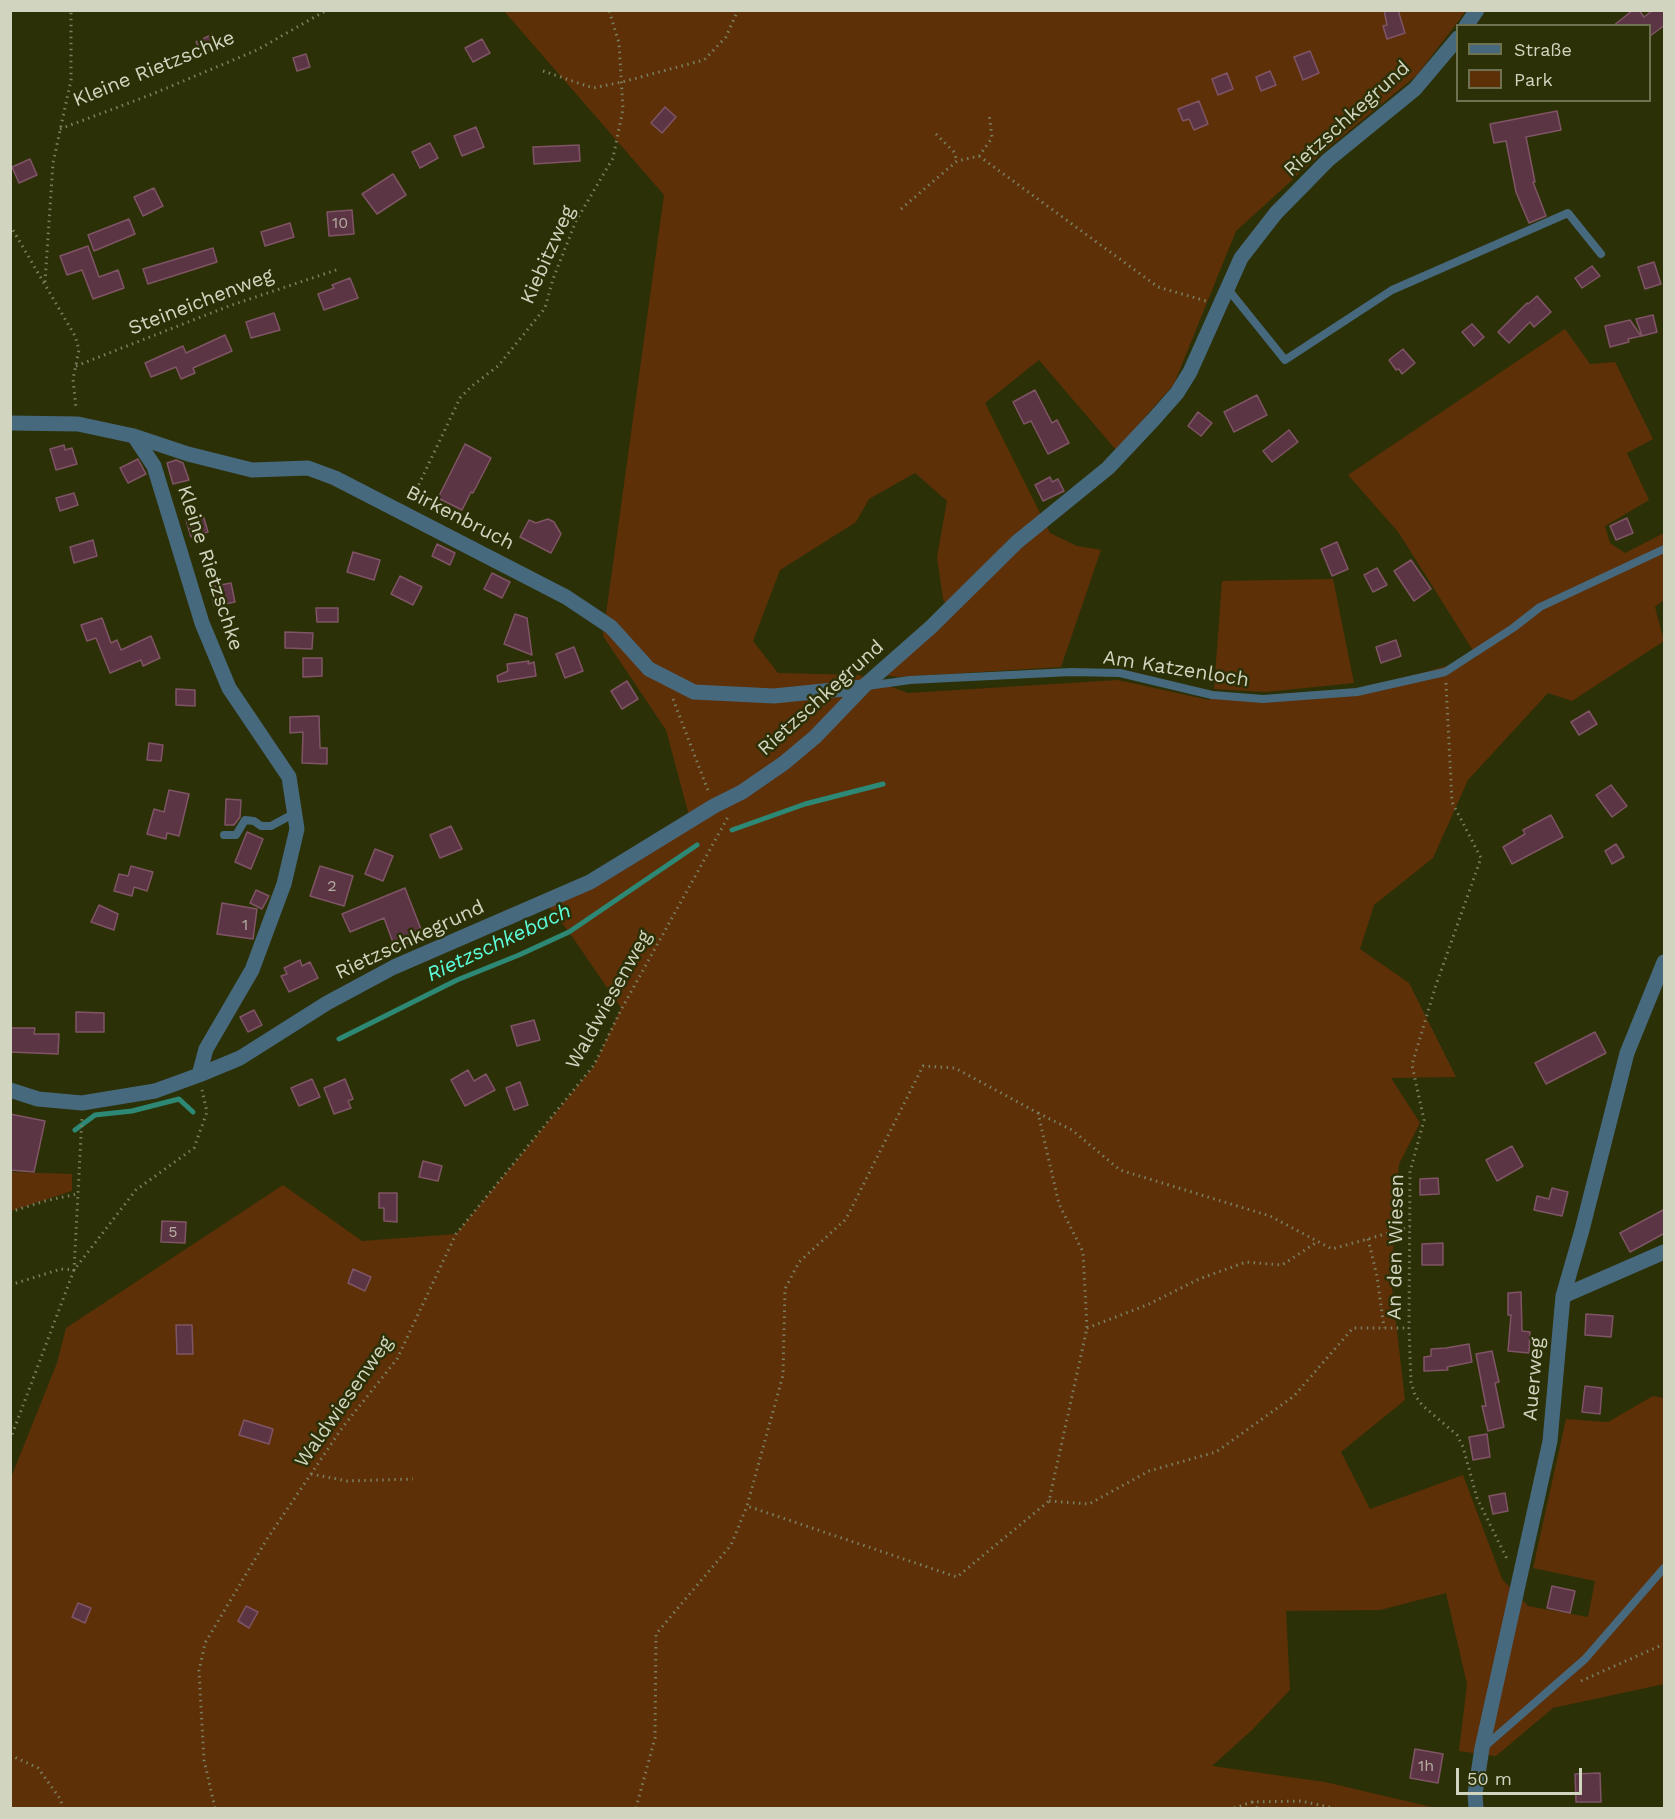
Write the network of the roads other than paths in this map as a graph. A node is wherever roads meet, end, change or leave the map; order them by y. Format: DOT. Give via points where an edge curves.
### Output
graph roads {
  1 [pos="1478,10"];
  2 [pos="1468,24"];
  3 [pos="1456,40"];
  4 [pos="1601,254"];
  5 [pos="1227,288"];
  6 [pos="10,423"];
  7 [pos="134,436"];
  8 [pos="1665,549"];
  9 [pos="863,687"];
  10 [pos="295,813"];
  11 [pos="224,835"];
  12 [pos="1663,967"];
  13 [pos="199,1075"];
  14 [pos="10,1090"];
  15 [pos="1665,1252"];
  16 [pos="1563,1296"];
  17 [pos="1665,1568"];
  18 [pos="1482,1749"];
  19 [pos="1476,1809"];
  1 -- 2 [label="street"];
  3 -- 5 [label="street, Rietzschkegrund" via="1415,89 1328,160 1276,213 1241,258"];
  4 -- 5 [label="lane" via="1568,213 1392,290 1285,360"];
  5 -- 9 [label="street, Rietzschkegrund" via="1190,372 1154,419 1108,468 1017,542"];
  6 -- 7 [label="street, Birkenbruch" via="78,424"];
  7 -- 9 [label="street, Birkenbruch" via="252,470 308,468 335,477 566,597 611,627 649,669 694,692 774,696"];
  7 -- 10 [label="street, Kleine Rietzschke" via="154,466 199,615 229,688 289,777"];
  8 -- 9 [label="lane, Am Katzenloch" via="1540,607 1445,672 1357,692 1263,699 1212,695 1120,673 1071,672"];
  9 -- 13 [label="street, Rietzschkegrund" via="784,763 590,882 394,967 327,1002 240,1058"];
  10 -- 11 [label="lane" via="271,826 245,820 236,835"];
  10 -- 13 [label="street, Kleine Rietzschke" via="297,829 285,884 252,970 206,1049"];
  12 -- 16 [label="street, Auerweg" via="1627,1053"];
  13 -- 14 [label="street, Rietzschkegrund" via="155,1091 82,1103 38,1099"];
  15 -- 16 [label="street"];
  16 -- 18 [label="street, Auerweg" via="1550,1441"];
  17 -- 18 [label="lane" via="1585,1659"];
  18 -- 19 [label="street, Auerweg"];
}
